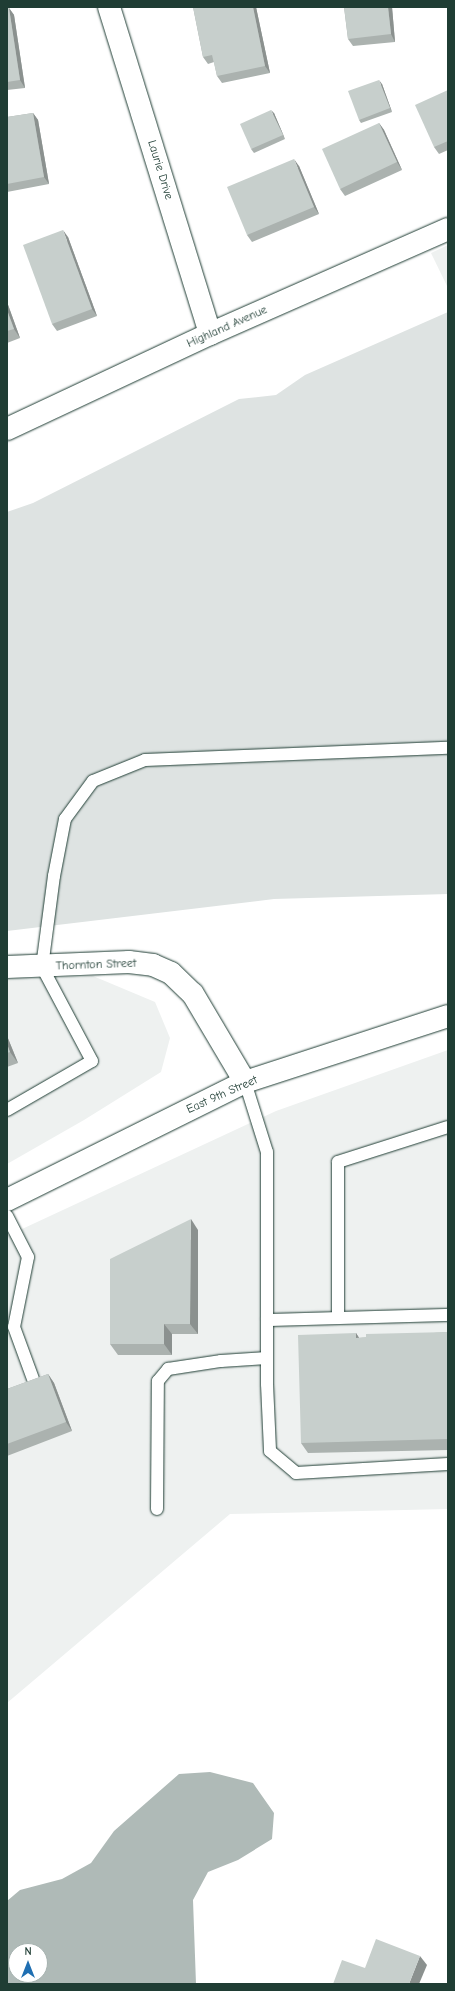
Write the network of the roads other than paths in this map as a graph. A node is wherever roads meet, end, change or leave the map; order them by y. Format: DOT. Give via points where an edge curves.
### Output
graph roads {
  1 [pos="109,7"];
  2 [pos="448,229"];
  3 [pos="210,334"];
  4 [pos="7,429"];
  5 [pos="448,748"];
  6 [pos="42,966"];
  7 [pos="7,968"];
  8 [pos="448,1016"];
  9 [pos="245,1082"];
  10 [pos="7,1110"];
  11 [pos="448,1127"];
  12 [pos="8,1201"];
  13 [pos="448,1315"];
  14 [pos="338,1318"];
  15 [pos="267,1320"];
  16 [pos="11,1327"];
  17 [pos="267,1358"];
  18 [pos="33,1379"];
  19 [pos="448,1464"];
  20 [pos="157,1509"];
  1 -- 3 [label="street, Laurie Drive"];
  2 -- 3 [label="street, Highland Avenue"];
  3 -- 4 [label="street, Highland Avenue"];
  5 -- 6 [label="lane" via="145,760 93,781 65,820 54,876"];
  6 -- 7 [label="street, Thornton Street"];
  6 -- 9 [label="street, Thornton Street" via="129,962 153,965 171,973 193,994"];
  6 -- 10 [label="lane" via="92,1061"];
  8 -- 9 [label="street, East 9th Street"];
  9 -- 12 [label="street, East 9th Street"];
  9 -- 15 [label="lane" via="267,1152"];
  11 -- 14 [label="lane" via="338,1162"];
  12 -- 16 [label="lane" via="28,1257"];
  13 -- 14 [label="lane"];
  14 -- 15 [label="lane"];
  15 -- 17 [label="lane"];
  16 -- 18 [label="lane"];
  17 -- 19 [label="lane" via="270,1451 296,1473"];
  17 -- 20 [label="lane" via="221,1360 168,1370 158,1381"];
}
